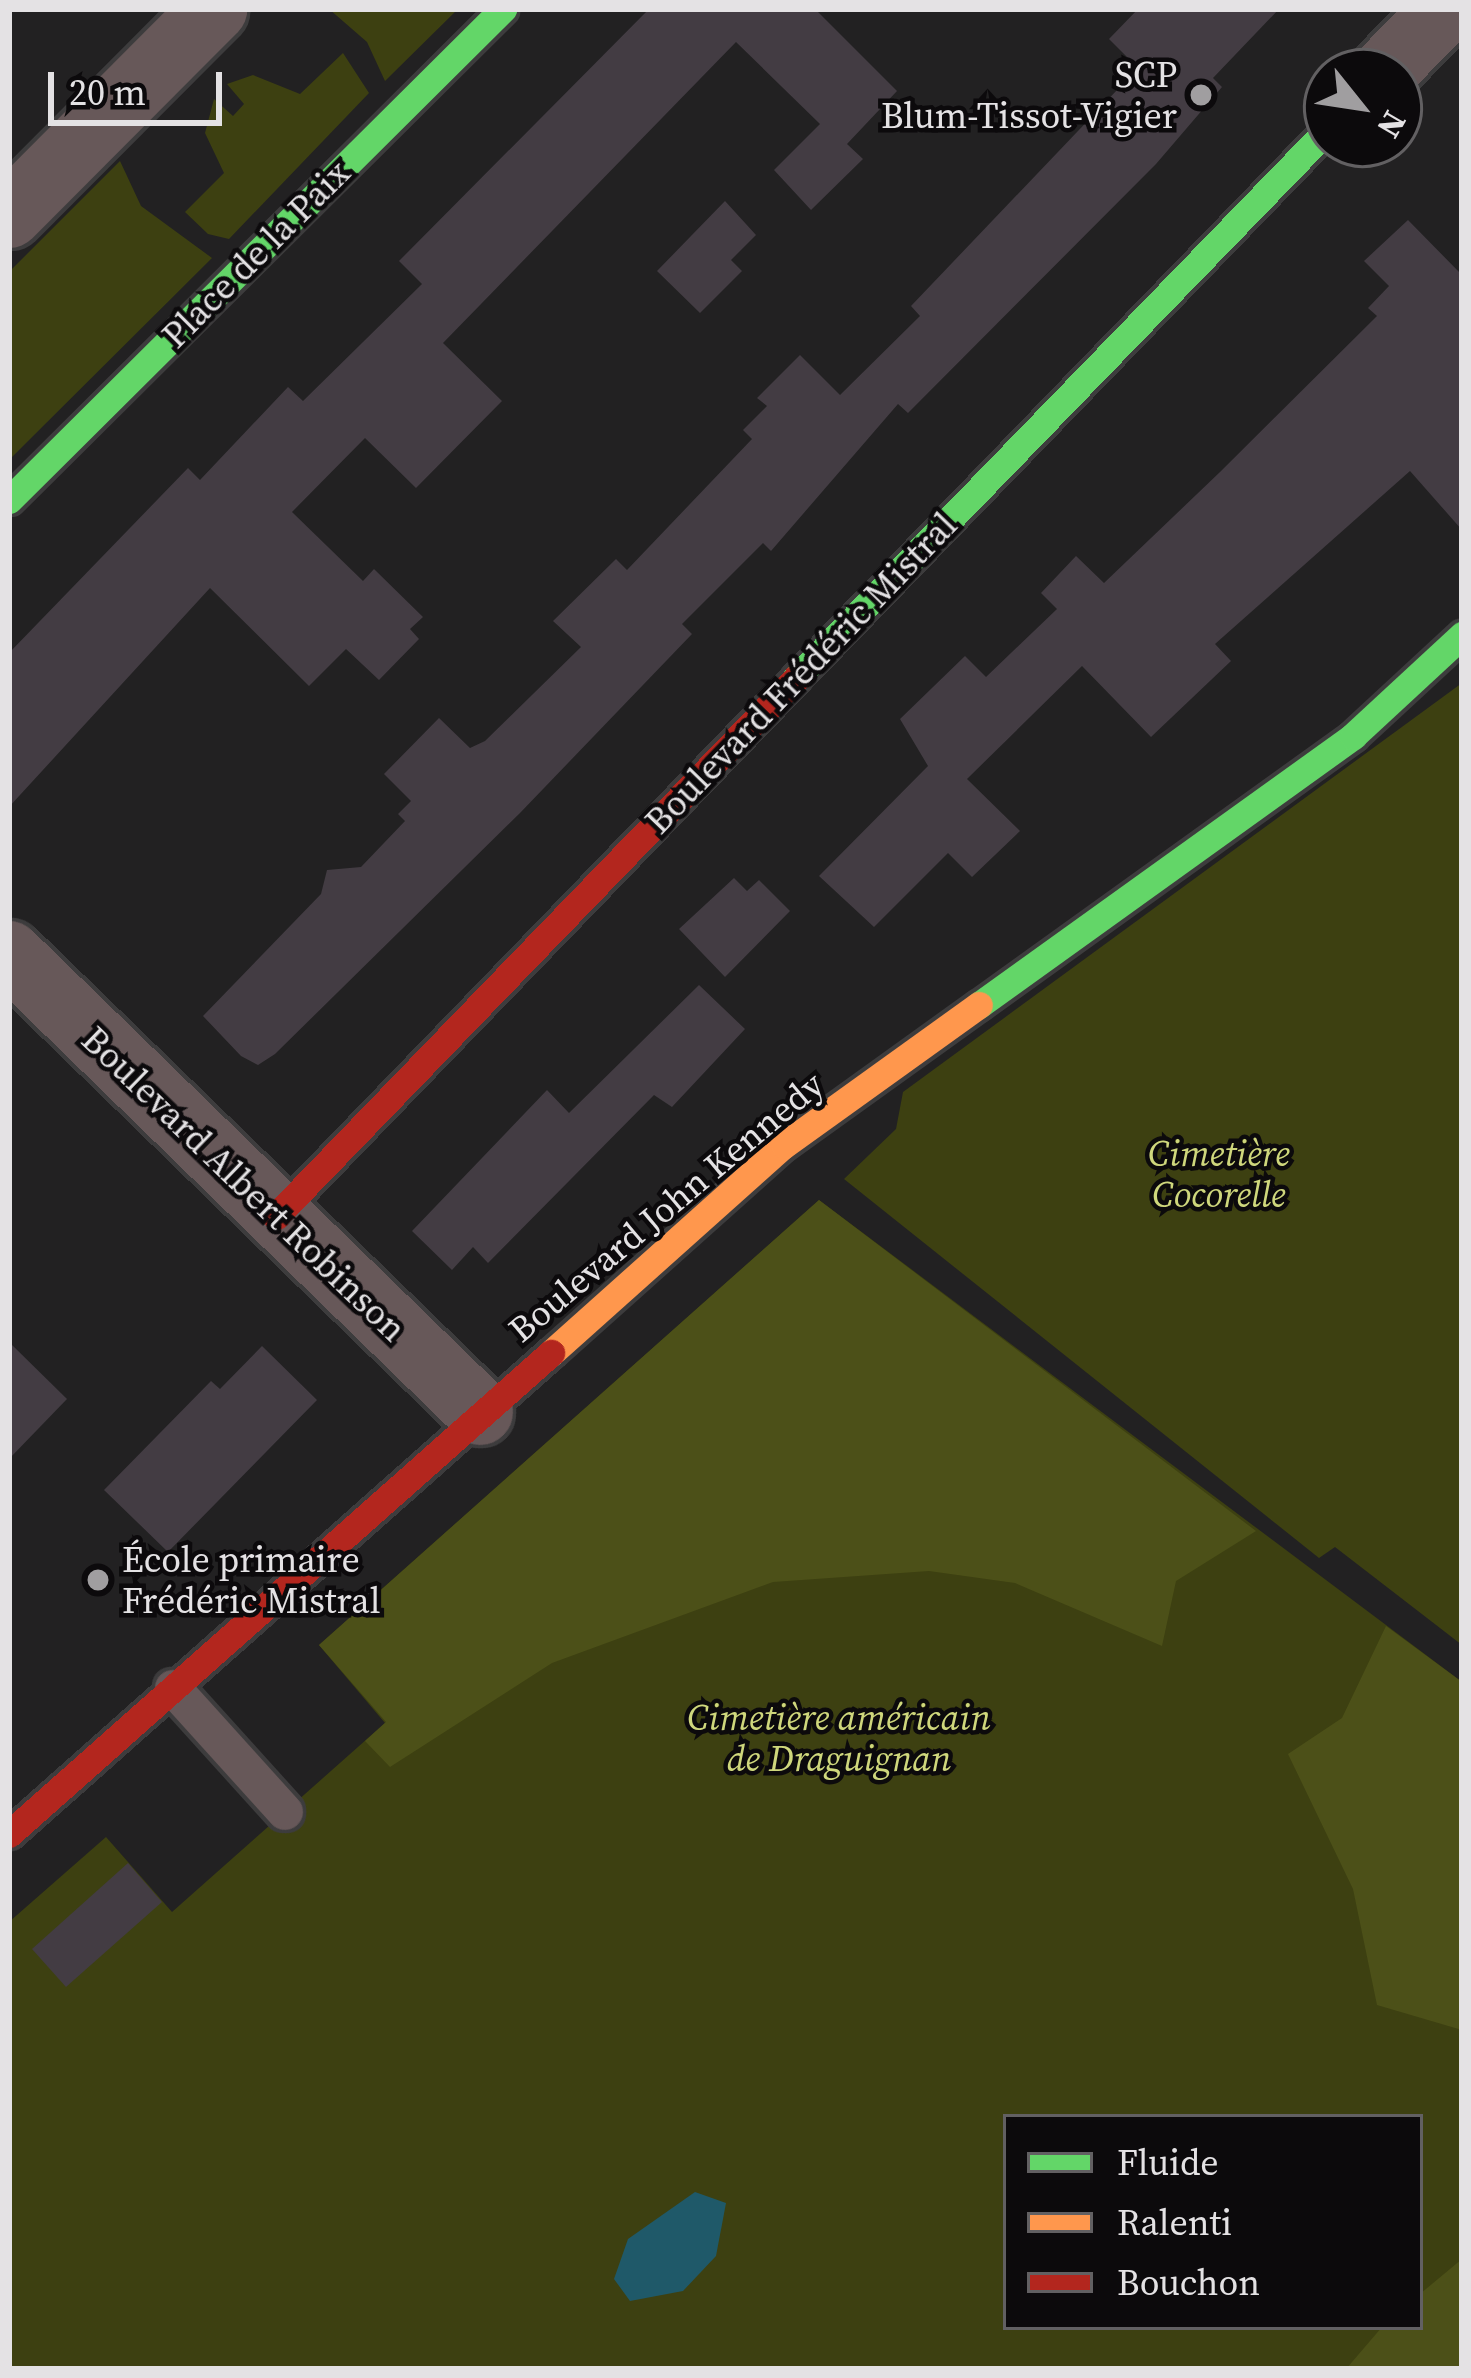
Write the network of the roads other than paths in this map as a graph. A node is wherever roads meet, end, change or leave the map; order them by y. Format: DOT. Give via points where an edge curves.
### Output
graph roads {
  1 [pos="214,9"];
  2 [pos="503,9"];
  3 [pos="1445,9"];
  4 [pos="1407,48"];
  5 [pos="1303,155"];
  6 [pos="9,215"];
  7 [pos="9,500"];
  8 [pos="1462,635"];
  9 [pos="9,954"];
  10 [pos="276,1216"];
  11 [pos="480,1412"];
  12 [pos="173,1688"];
  13 [pos="285,1812"];
  14 [pos="9,1834"];
  1 -- 6 [label="street"];
  2 -- 7 [label="street, Place de la Paix"];
  3 -- 4 [label="street"];
  5 -- 10 [label="street, Boulevard Frédéric Mistral"];
  8 -- 11 [label="street, Boulevard John Kennedy" via="1353,736 784,1145"];
  9 -- 10 [label="street, Boulevard Albert Robinson"];
  10 -- 11 [label="street, Boulevard Albert Robinson"];
  11 -- 12 [label="street, Boulevard John Kennedy"];
  12 -- 13 [label="lane"];
  12 -- 14 [label="street, Boulevard John Kennedy"];
}
